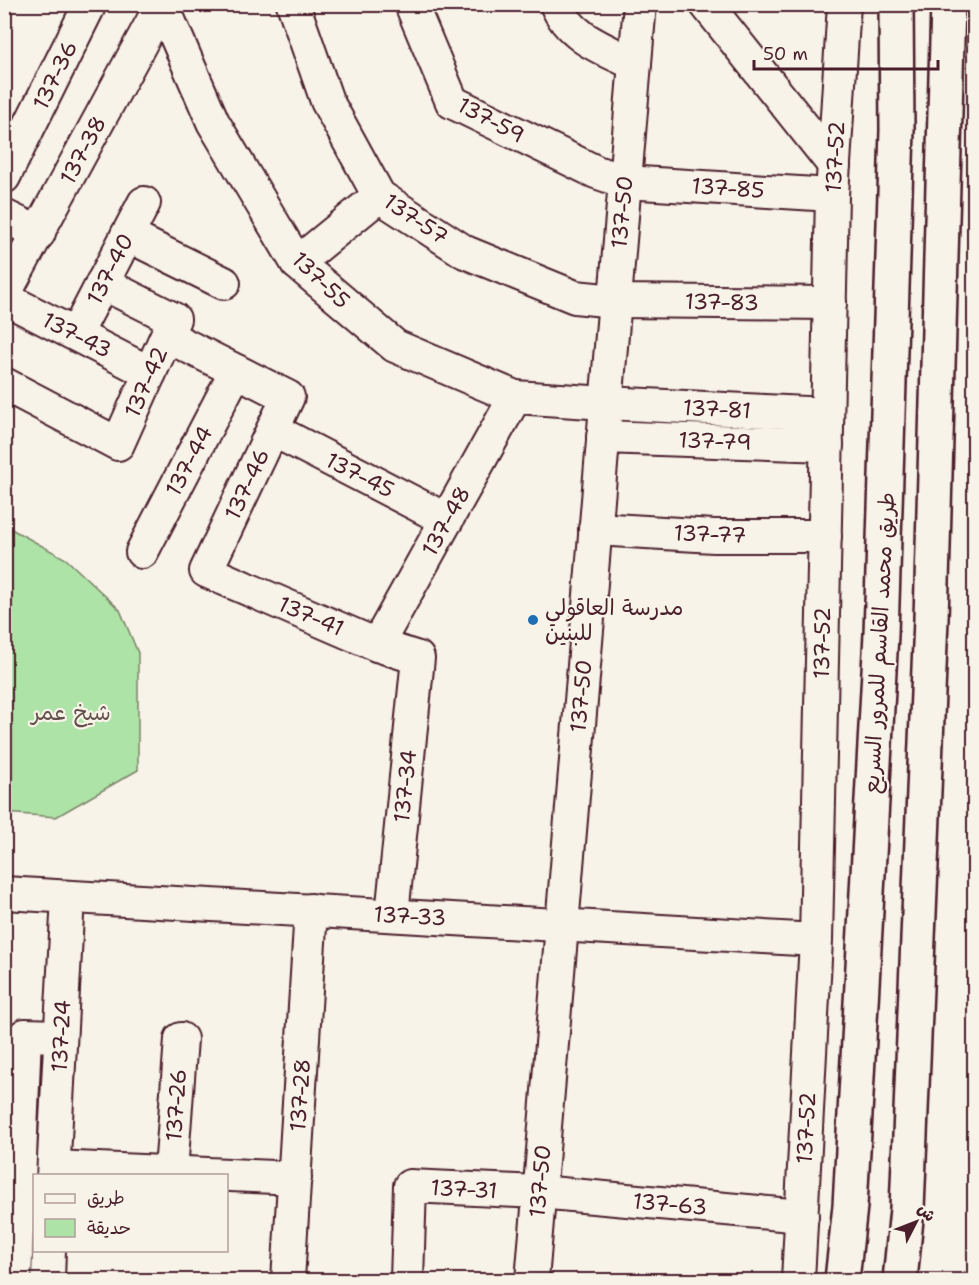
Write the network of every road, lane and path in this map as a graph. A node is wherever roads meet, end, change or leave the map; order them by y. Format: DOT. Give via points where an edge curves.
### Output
graph roads {
  1 [pos="90,4"];
  2 [pos="162,4"];
  3 [pos="293,4"];
  4 [pos="411,4"];
  5 [pos="556,4"];
  6 [pos="640,4"];
  7 [pos="705,4"];
  8 [pos="844,4"];
  9 [pos="896,4"];
  10 [pos="948,4"];
  11 [pos="635,64"];
  12 [pos="4,177"];
  13 [pos="833,180"];
  14 [pos="625,182"];
  15 [pos="379,196"];
  16 [pos="144,203"];
  17 [pos="4,216"];
  18 [pos="39,233"];
  19 [pos="128,235"];
  20 [pos="297,263"];
  21 [pos="102,283"];
  22 [pos="224,283"];
  23 [pos="4,297"];
  24 [pos="615,301"];
  25 [pos="830,303"];
  26 [pos="170,328"];
  27 [pos="76,334"];
  28 [pos="236,371"];
  29 [pos="150,373"];
  30 [pos="4,384"];
  31 [pos="515,397"];
  32 [pos="606,403"];
  33 [pos="827,414"];
  34 [pos="273,430"];
  35 [pos="603,437"];
  36 [pos="827,445"];
  37 [pos="447,520"];
  38 [pos="595,529"];
  39 [pos="825,536"];
  40 [pos="142,552"];
  41 [pos="206,571"];
  42 [pos="377,645"];
  43 [pos="418,658"];
  44 [pos="4,893"];
  45 [pos="68,897"];
  46 [pos="311,910"];
  47 [pos="392,915"];
  48 [pos="562,925"];
  49 [pos="816,940"];
  50 [pos="60,1036"];
  51 [pos="181,1039"];
  52 [pos="12,1160"];
  53 [pos="54,1171"];
  54 [pos="171,1171"];
  55 [pos="224,1174"];
  56 [pos="228,1174"];
  57 [pos="295,1178"];
  58 [pos="539,1192"];
  59 [pos="802,1215"];
  60 [pos="50,1252"];
  61 [pos="15,1280"];
  62 [pos="48,1281"];
  63 [pos="288,1281"];
  64 [pos="406,1281"];
  65 [pos="532,1281"];
  66 [pos="798,1281"];
  67 [pos="842,1281"];
  68 [pos="900,1281"];
  1 -- 12 [label="street, 137-36"];
  2 -- 18 [label="street, 137-38"];
  2 -- 20 [label="street, 137-55" via="213,122"];
  3 -- 15 [label="street, 137-57" via="327,101"];
  4 -- 14 [label="street, 137-59" via="452,102 596,172"];
  5 -- 11 [label="street" via="572,29 587,42"];
  6 -- 11 [label="street, 137-50"];
  7 -- 13 [label="street"];
  8 -- 13 [label="street, 137-52"];
  9 -- 67 [label="highway, طريق محمد القاسم للمرور السريع" via="897,130 881,634"];
  10 -- 68 [label="highway" via="931,619 907,1209"];
  11 -- 14 [label="street, 137-50"];
  13 -- 14 [label="street, 137-85"];
  13 -- 25 [label="street, 137-52"];
  14 -- 24 [label="street, 137-50"];
  15 -- 20 [label="street"];
  15 -- 24 [label="street, 137-57" via="465,252 575,297"];
  16 -- 19 [label="street, 137-40"];
  17 -- 18 [label="street"];
  18 -- 23 [label="street, 137-38"];
  19 -- 21 [label="street, 137-40"];
  19 -- 22 [label="street"];
  20 -- 31 [label="street, 137-55" via="395,346"];
  21 -- 26 [label="street"];
  21 -- 27 [label="street, 137-40"];
  23 -- 27 [label="street, 137-43"];
  24 -- 25 [label="street, 137-83"];
  24 -- 32 [label="street, 137-50"];
  25 -- 33 [label="street, 137-52"];
  26 -- 28 [label="street"];
  26 -- 29 [label="street, 137-42"];
  27 -- 29 [label="street, 137-43"];
  28 -- 34 [label="street, 137-46" via="288,398"];
  28 -- 40 [label="street, 137-44"];
  29 -- 30 [label="street, 137-42" via="118,444"];
  31 -- 32 [label="street, 137-55"];
  31 -- 37 [label="street, 137-48"];
  32 -- 33 [label="street, 137-81"];
  32 -- 35 [label="street, 137-50"];
  33 -- 36 [label="street, 137-52"];
  34 -- 37 [label="street, 137-45"];
  34 -- 41 [label="street, 137-46"];
  35 -- 36 [label="street, 137-79"];
  35 -- 38 [label="street, 137-50"];
  36 -- 39 [label="street, 137-52"];
  37 -- 42 [label="street, 137-48"];
  38 -- 39 [label="street, 137-77" via="714,536"];
  38 -- 48 [label="street, 137-50"];
  39 -- 49 [label="street, 137-52"];
  41 -- 42 [label="street, 137-41"];
  42 -- 43 [label="street, 137-41"];
  43 -- 47 [label="street, 137-34"];
  44 -- 45 [label="street, 137-33"];
  45 -- 46 [label="street, 137-33"];
  45 -- 50 [label="street, 137-24"];
  46 -- 47 [label="street, 137-33"];
  46 -- 57 [label="street, 137-28"];
  47 -- 48 [label="street, 137-33"];
  48 -- 49 [label="street, 137-33"];
  48 -- 58 [label="street, 137-50"];
  49 -- 59 [label="street, 137-52"];
  50 -- 52 [label="street" via="25,1035"];
  50 -- 53 [label="street, 137-24"];
  51 -- 54 [label="street, 137-26"];
  52 -- 61 [label="street"];
  53 -- 54 [label="street"];
  54 -- 55 [label="street"];
  56 -- 57 [label="street"];
  57 -- 63 [label="street, 137-28"];
  58 -- 59 [label="street, 137-63"];
  58 -- 64 [label="street, 137-31" via="410,1186"];
  58 -- 65 [label="street, 137-50"];
  59 -- 66 [label="street, 137-52"];
  60 -- 62 [label="street"];
}
